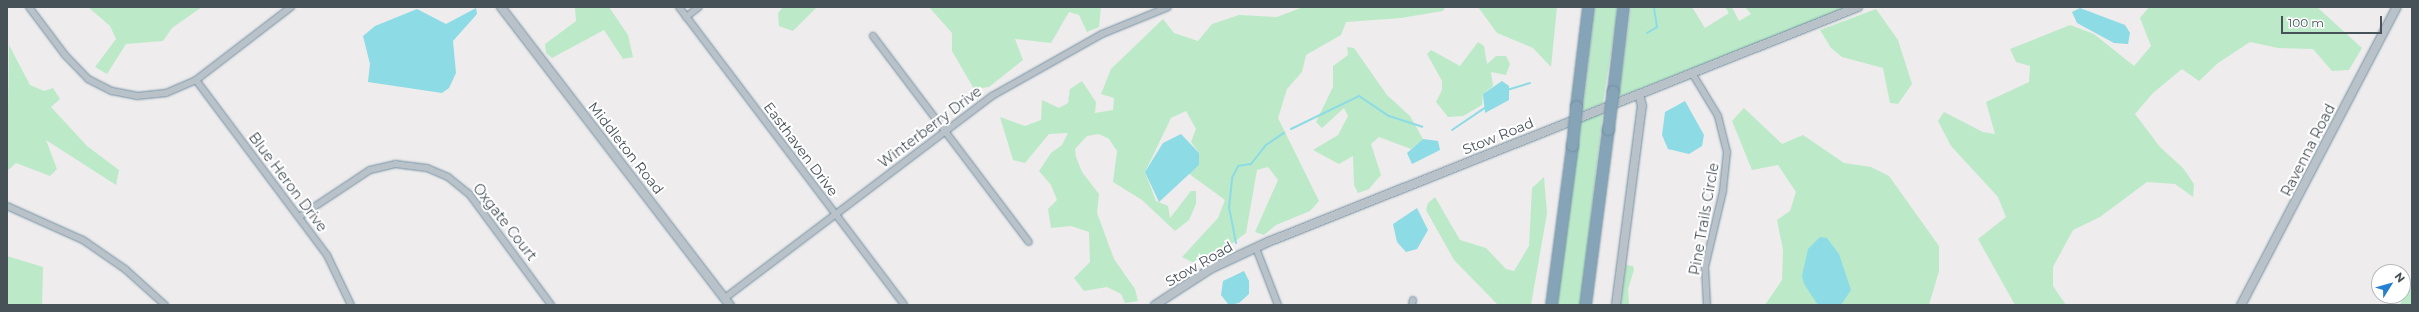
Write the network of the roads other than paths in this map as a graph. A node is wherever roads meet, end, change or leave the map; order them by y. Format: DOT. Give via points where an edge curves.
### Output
graph roads {
  1 [pos="29,7"];
  2 [pos="291,7"];
  3 [pos="501,7"];
  4 [pos="678,7"];
  5 [pos="698,7"];
  6 [pos="1168,7"];
  7 [pos="1588,7"];
  8 [pos="1623,7"];
  9 [pos="1858,7"];
  10 [pos="2397,7"];
  11 [pos="686,17"];
  12 [pos="873,36"];
  13 [pos="1692,73"];
  14 [pos="196,80"];
  15 [pos="1639,94"];
  16 [pos="945,130"];
  17 [pos="7,206"];
  18 [pos="835,214"];
  19 [pos="299,217"];
  20 [pos="1029,242"];
  21 [pos="1256,248"];
  22 [pos="727,302"];
  23 [pos="165,305"];
  24 [pos="351,305"];
  25 [pos="551,305"];
  26 [pos="904,305"];
  27 [pos="1155,305"];
  28 [pos="1278,305"];
  29 [pos="1550,305"];
  30 [pos="1585,305"];
  31 [pos="1616,305"];
  32 [pos="1707,305"];
  33 [pos="2241,305"];
  1 -- 14 [label="street" via="74,66 102,87 124,94 149,96 177,89"];
  2 -- 14 [label="street"];
  3 -- 22 [label="street, Middleton Road"];
  4 -- 11 [label="street, Easthaven Drive"];
  5 -- 11 [label="street"];
  6 -- 16 [label="street, Winterberry Drive" via="1102,34 1043,64"];
  7 -- 29 [label="highway, bridge"];
  8 -- 30 [label="highway, bridge"];
  9 -- 13 [label="street, Stow Road"];
  10 -- 33 [label="street, Ravenna Road"];
  11 -- 18 [label="street, Easthaven Drive"];
  12 -- 16 [label="street"];
  13 -- 15 [label="street, Stow Road"];
  13 -- 32 [label="street, Pine Trails Circle" via="1718,116 1727,152 1723,191 1705,267"];
  14 -- 19 [label="street, Blue Heron Drive"];
  15 -- 21 [label="street, Stow Road"];
  15 -- 31 [label="street" via="1642,106"];
  16 -- 18 [label="street, Winterberry Drive"];
  16 -- 20 [label="street"];
  17 -- 23 [label="street" via="83,240 125,269"];
  18 -- 22 [label="street, Winterberry Drive"];
  18 -- 26 [label="street, Easthaven Drive"];
  19 -- 24 [label="street, Blue Heron Drive" via="327,255"];
  19 -- 25 [label="street, Oxgate Court" via="370,170 395,164 427,168 464,189"];
  21 -- 27 [label="street, Stow Road" via="1212,268"];
  21 -- 28 [label="street"];
}
